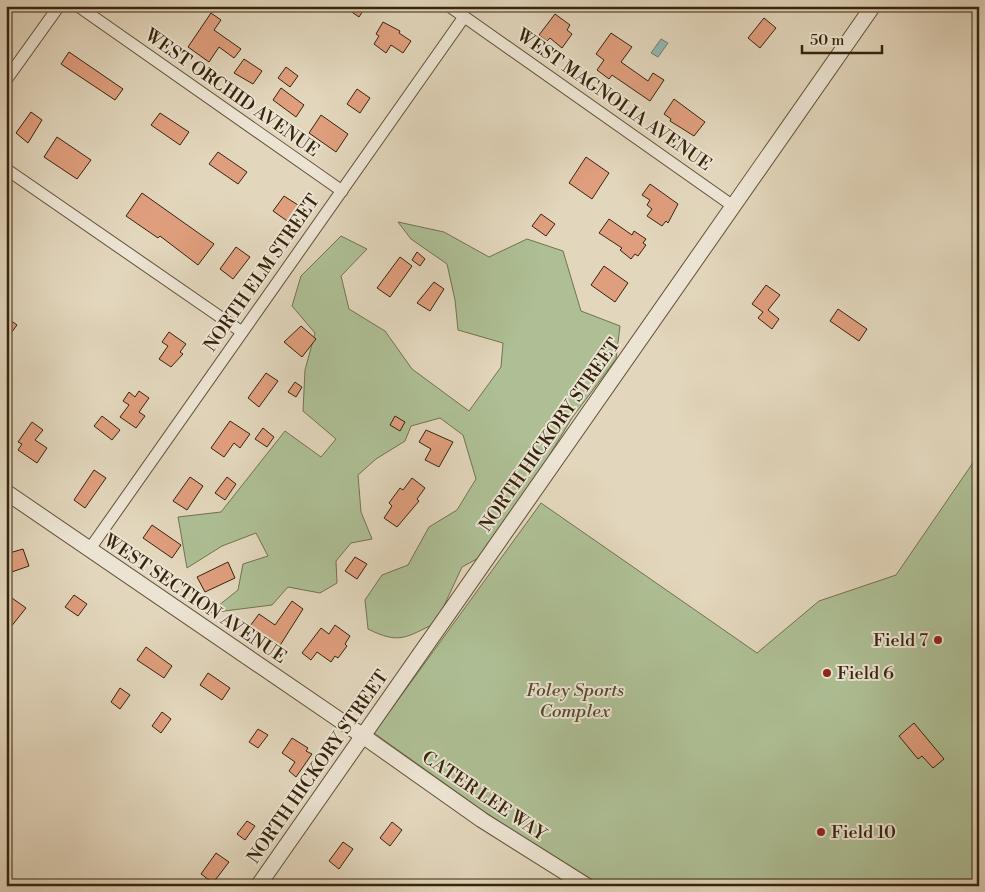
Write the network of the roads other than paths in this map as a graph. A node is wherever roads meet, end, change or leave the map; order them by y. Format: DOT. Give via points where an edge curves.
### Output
graph roads {
  1 [pos="59,6"];
  2 [pos="78,6"];
  3 [pos="449,6"];
  4 [pos="873,6"];
  5 [pos="464,17"];
  6 [pos="6,80"];
  7 [pos="6,169"];
  8 [pos="342,191"];
  9 [pos="733,206"];
  10 [pos="242,332"];
  11 [pos="6,492"];
  12 [pos="90,550"];
  13 [pos="363,736"];
  14 [pos="258,886"];
  15 [pos="587,886"];
  1 -- 6 [label="street"];
  2 -- 8 [label="street, WEST ORCHID AVENUE"];
  3 -- 5 [label="street, WEST MAGNOLIA AVENUE"];
  4 -- 9 [label="street, NORTH HICKORY STREET"];
  5 -- 8 [label="street, NORTH ELM STREET"];
  5 -- 9 [label="street, WEST MAGNOLIA AVENUE"];
  7 -- 10 [label="street"];
  8 -- 10 [label="street, NORTH ELM STREET"];
  9 -- 13 [label="street, NORTH HICKORY STREET"];
  10 -- 12 [label="street, NORTH ELM STREET"];
  11 -- 12 [label="street, WEST SECTION AVENUE"];
  12 -- 13 [label="street, WEST SECTION AVENUE"];
  13 -- 14 [label="street, NORTH HICKORY STREET"];
  13 -- 15 [label="street, CATER LEE WAY" via="482,820"];
}
